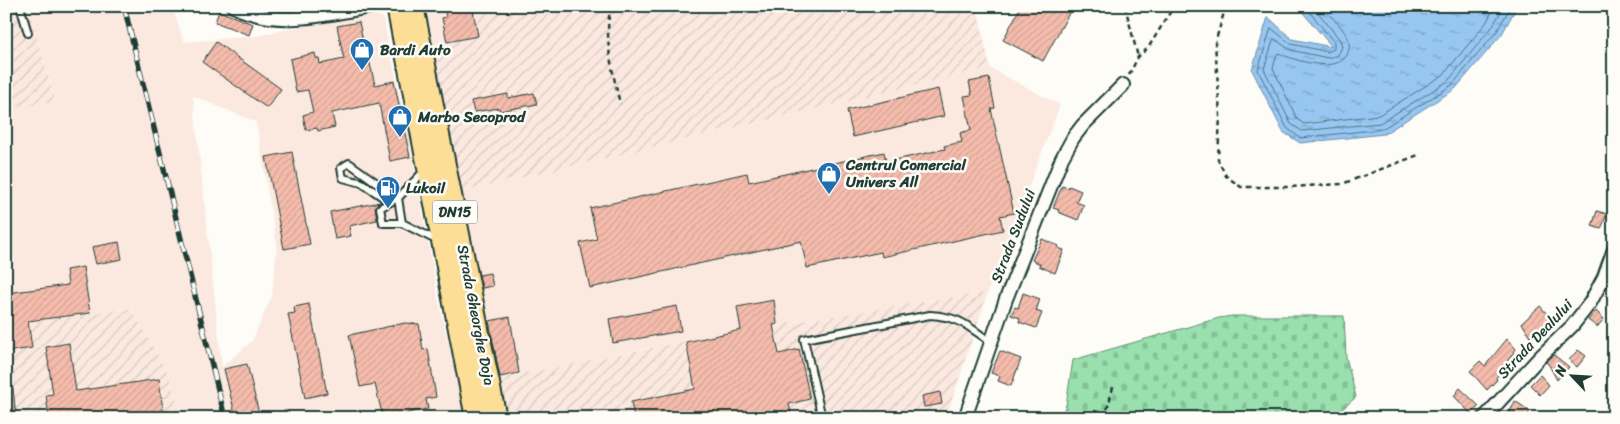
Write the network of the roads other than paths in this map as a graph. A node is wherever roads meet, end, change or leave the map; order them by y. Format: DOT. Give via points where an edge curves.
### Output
graph roads {
  1 [pos="20,6"];
  2 [pos="233,6"];
  3 [pos="375,6"];
  4 [pos="397,6"];
  5 [pos="413,6"];
  6 [pos="258,11"];
  7 [pos="28,33"];
  8 [pos="1123,85"];
  9 [pos="428,167"];
  10 [pos="398,198"];
  11 [pos="390,202"];
  12 [pos="402,223"];
  13 [pos="442,243"];
  14 [pos="1614,249"];
  15 [pos="991,342"];
  16 [pos="476,418"];
  17 [pos="496,418"];
  18 [pos="822,418"];
  19 [pos="965,418"];
  20 [pos="1484,418"];
  1 -- 7 [label="lane"];
  2 -- 6 [label="street"];
  3 -- 6 [label="street" via="281,20"];
  4 -- 9 [label="main road, Strada Gheorghe Doja / DN15"];
  5 -- 17 [label="main road, Strada Gheorghe Doja / DN15"];
  8 -- 15 [label="street, Strada Sudului" via="1082,125 1066,151"];
  9 -- 10 [label="lane"];
  9 -- 13 [label="main road, Strada Gheorghe Doja / DN15"];
  10 -- 11 [label="lane"];
  10 -- 11 [label="lane" via="349,163 341,168 344,178 362,183"];
  10 -- 12 [label="lane"];
  11 -- 12 [label="lane" via="380,208 383,223"];
  12 -- 13 [label="lane"];
  13 -- 16 [label="main road, Strada Gheorghe Doja / DN15"];
  14 -- 20 [label="street, Strada Dealului" via="1590,303"];
  15 -- 18 [label="lane" via="960,320 930,315 804,339"];
  15 -- 19 [label="street, Strada Sudului"];
}
